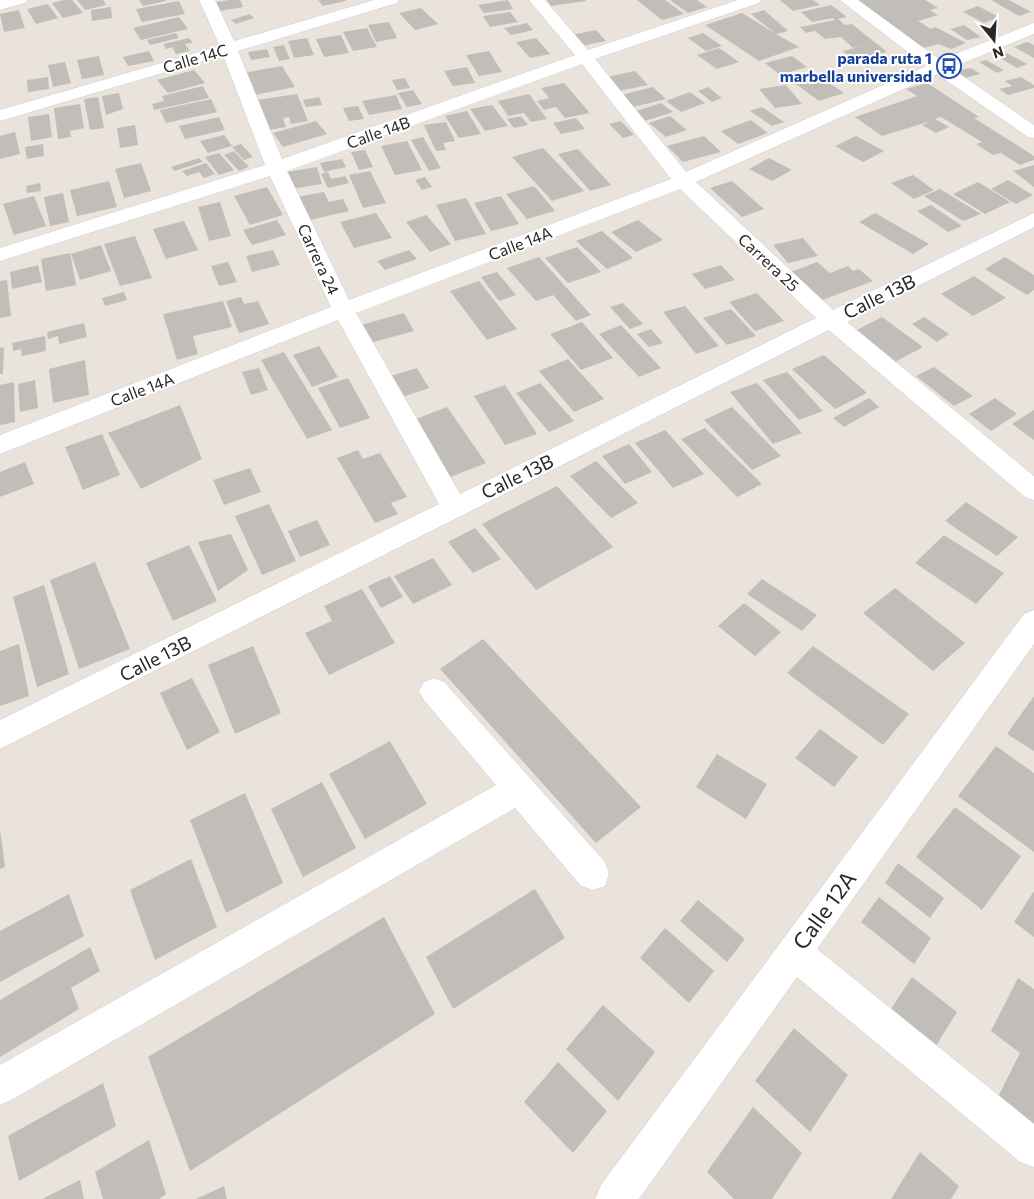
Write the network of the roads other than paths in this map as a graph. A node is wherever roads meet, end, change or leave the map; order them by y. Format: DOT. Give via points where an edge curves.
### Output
graph roads {
  1 [pos="19,0"];
  2 [pos="207,0"];
  3 [pos="391,0"];
  4 [pos="537,0"];
  5 [pos="753,0"];
  6 [pos="848,0"];
  7 [pos="0,5"];
  8 [pos="1034,28"];
  9 [pos="229,48"];
  10 [pos="585,57"];
  11 [pos="938,67"];
  12 [pos="0,116"];
  13 [pos="1034,133"];
  14 [pos="276,168"];
  15 [pos="683,181"];
  16 [pos="1034,218"];
  17 [pos="0,255"];
  18 [pos="343,310"];
  19 [pos="831,320"];
  20 [pos="0,445"];
  21 [pos="1034,490"];
  22 [pos="454,507"];
  23 [pos="1034,622"];
  24 [pos="434,691"];
  25 [pos="0,735"];
  26 [pos="519,788"];
  27 [pos="594,874"];
  28 [pos="793,952"];
  29 [pos="0,1086"];
  30 [pos="1034,1148"];
  31 [pos="615,1199"];
  1 -- 7 [label="street"];
  2 -- 9 [label="street, Carrera 24"];
  3 -- 9 [label="street, Calle 14C"];
  4 -- 10 [label="street, Carrera 25"];
  5 -- 10 [label="street, Calle 14B"];
  6 -- 11 [label="street"];
  8 -- 11 [label="street, Calle 14A"];
  9 -- 12 [label="street, Calle 14C"];
  9 -- 14 [label="street, Carrera 24"];
  10 -- 14 [label="street, Calle 14B"];
  10 -- 15 [label="street, Carrera 25"];
  11 -- 13 [label="street"];
  11 -- 15 [label="street, Calle 14A"];
  14 -- 17 [label="street, Calle 14B"];
  14 -- 18 [label="street, Carrera 24"];
  15 -- 18 [label="street, Calle 14A"];
  15 -- 19 [label="street, Carrera 25"];
  16 -- 19 [label="street, Calle 13B"];
  18 -- 20 [label="street, Calle 14A"];
  18 -- 22 [label="street, Carrera 24"];
  19 -- 21 [label="street, Carrera 25"];
  19 -- 22 [label="street, Calle 13B"];
  22 -- 25 [label="street, Calle 13B"];
  23 -- 28 [label="street, Calle 12A"];
  24 -- 26 [label="street"];
  26 -- 27 [label="street"];
  26 -- 29 [label="street"];
  28 -- 30 [label="street"];
  28 -- 31 [label="street, Calle 12A"];
}
